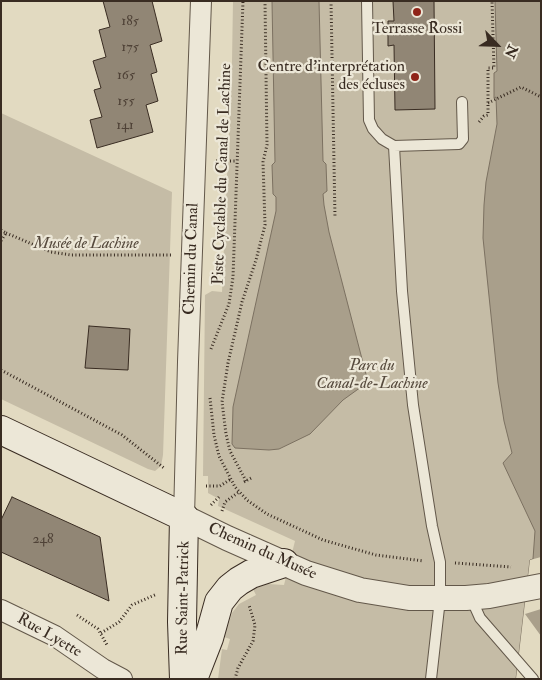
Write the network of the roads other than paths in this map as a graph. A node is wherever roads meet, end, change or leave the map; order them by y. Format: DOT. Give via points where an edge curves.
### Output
graph roads {
  1 [pos="201,1"];
  2 [pos="367,1"];
  3 [pos="462,102"];
  4 [pos="394,146"];
  5 [pos="1,430"];
  6 [pos="184,517"];
  7 [pos="284,563"];
  8 [pos="534,588"];
  9 [pos="471,598"];
  10 [pos="440,599"];
  11 [pos="1,610"];
  12 [pos="122,679"];
  13 [pos="184,679"];
  14 [pos="193,679"];
  15 [pos="431,679"];
  16 [pos="533,679"];
  1 -- 6 [label="street, Chemin du Canal"];
  2 -- 4 [label="lane" via="370,120 382,139"];
  3 -- 4 [label="lane" via="462,139 459,144"];
  4 -- 10 [label="lane" via="402,291 413,405 440,562"];
  5 -- 6 [label="main road, Chemin du Musée"];
  6 -- 7 [label="street, Chemin du Musée"];
  6 -- 13 [label="main road, Rue Saint-Patrick"];
  7 -- 10 [label="street, Chemin du Musée" via="360,590"];
  7 -- 14 [label="main road" via="251,574 230,588 219,602"];
  8 -- 9 [label="street, Chemin du Musée"];
  9 -- 10 [label="street, Chemin du Musée"];
  9 -- 16 [label="lane" via="480,618"];
  10 -- 15 [label="lane"];
  11 -- 12 [label="street, Rue Lyette" via="55,636"];
}
